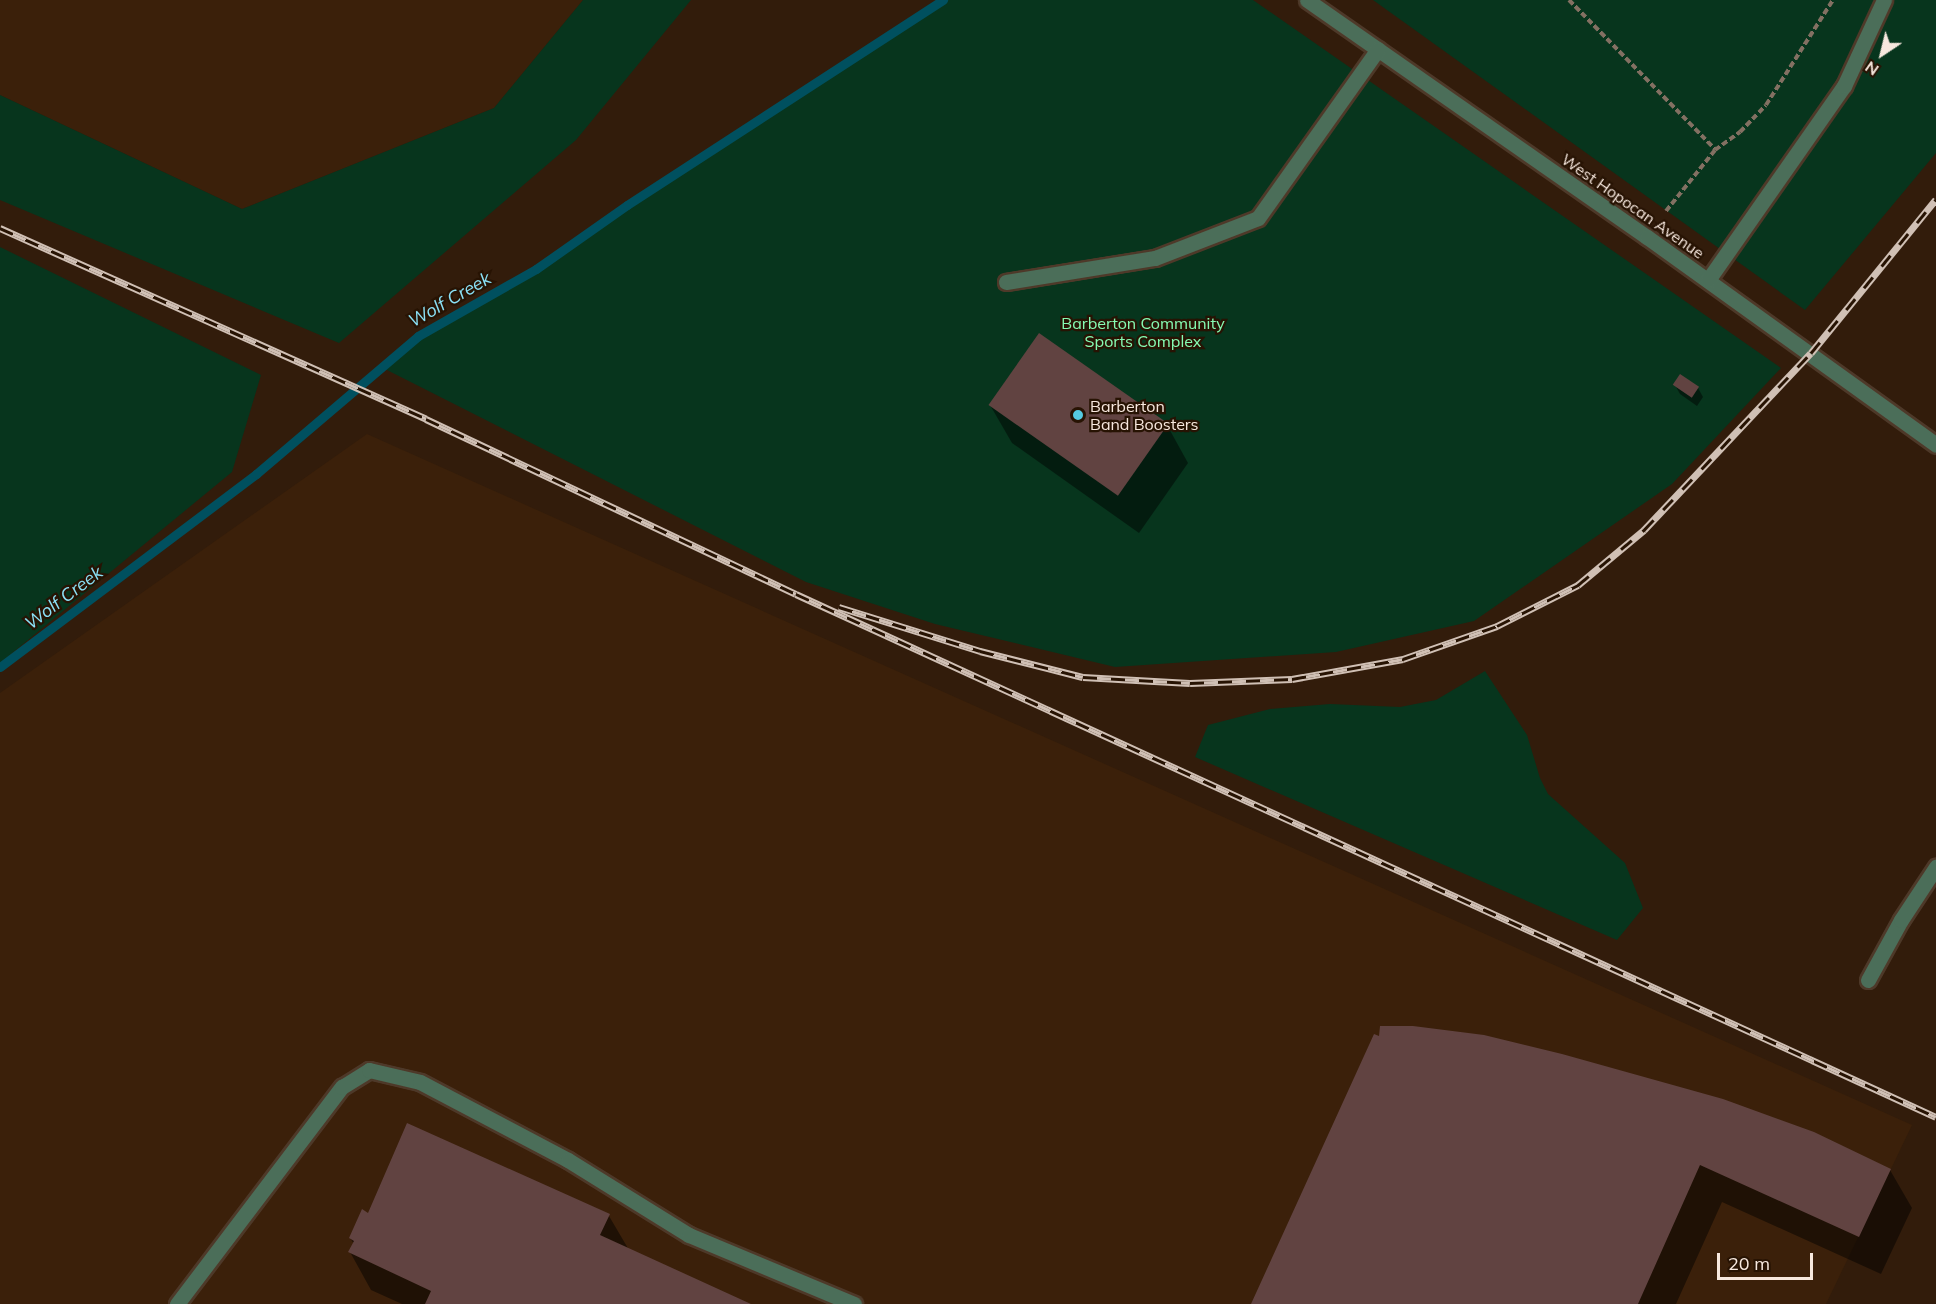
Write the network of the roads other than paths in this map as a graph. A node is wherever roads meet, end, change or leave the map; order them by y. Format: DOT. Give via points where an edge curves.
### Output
graph roads {
  1 [pos="1307,0"];
  2 [pos="1884,0"];
  3 [pos="1378,49"];
  4 [pos="1708,280"];
  5 [pos="1006,282"];
  6 [pos="1936,444"];
  7 [pos="1936,867"];
  8 [pos="1868,980"];
  9 [pos="177,1304"];
  10 [pos="854,1304"];
  1 -- 3 [label="street, West Hopocan Avenue"];
  2 -- 4 [label="street" via="1844,86"];
  3 -- 4 [label="street, West Hopocan Avenue"];
  3 -- 5 [label="street" via="1258,218 1155,258"];
  4 -- 6 [label="street, West Hopocan Avenue"];
  7 -- 8 [label="street"];
  9 -- 10 [label="street" via="342,1087 369,1070 420,1082 568,1160 690,1235"];
}
